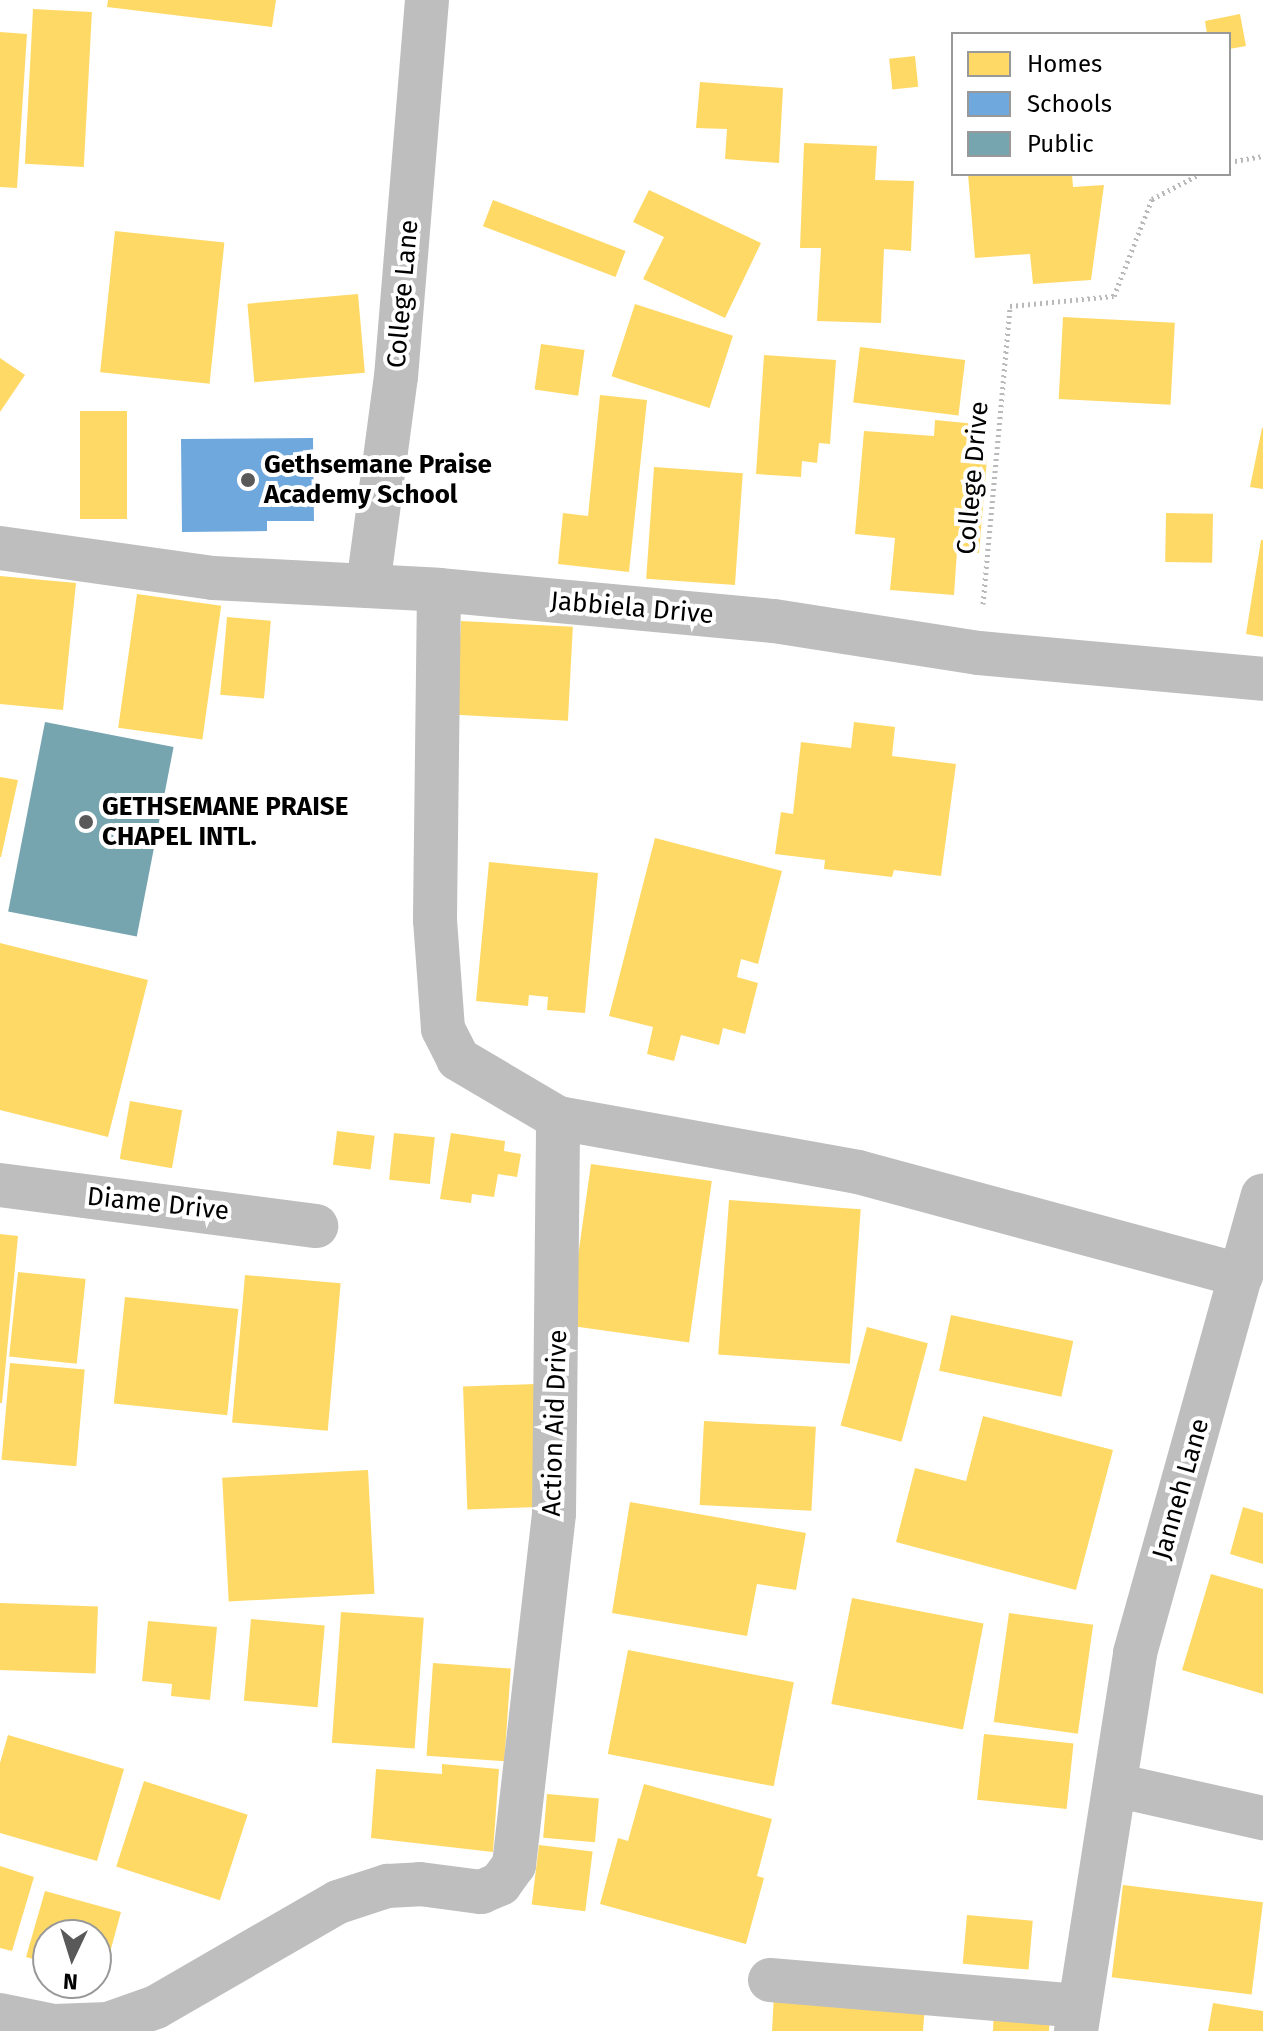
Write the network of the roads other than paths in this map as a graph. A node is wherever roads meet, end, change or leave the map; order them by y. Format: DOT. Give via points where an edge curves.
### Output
graph roads {
  1 [pos="427,0"];
  2 [pos="0,548"];
  3 [pos="368,586"];
  4 [pos="439,590"];
  5 [pos="1263,679"];
  6 [pos="558,1118"];
  7 [pos="0,1185"];
  8 [pos="1263,1196"];
  9 [pos="316,1226"];
  10 [pos="1251,1255"];
  11 [pos="1115,1785"];
  12 [pos="1263,1818"];
  13 [pos="770,1980"];
  14 [pos="0,2015"];
  15 [pos="1077,2018"];
  1 -- 3 [label="street, College Lane" via="396,377"];
  2 -- 3 [label="street, Jabbiela Drive" via="213,578"];
  3 -- 4 [label="street, Jabbiela Drive"];
  4 -- 5 [label="street, Jabbiela Drive" via="774,621 979,653"];
  4 -- 6 [label="street" via="435,920 443,1029 458,1059"];
  6 -- 10 [label="street" via="858,1172"];
  6 -- 14 [label="street, Action Aid Drive" via="554,1513 514,1865 500,1884 481,1892 420,1884 387,1886 338,1902 156,2007 108,2024 54,2026"];
  7 -- 9 [label="street, Diame Drive"];
  8 -- 10 [label="street, Janneh Lane"];
  10 -- 11 [label="street, Janneh Lane" via="1135,1653"];
  11 -- 12 [label="street"];
  11 -- 15 [label="street, Janneh Lane"];
  13 -- 15 [label="street"];
}
